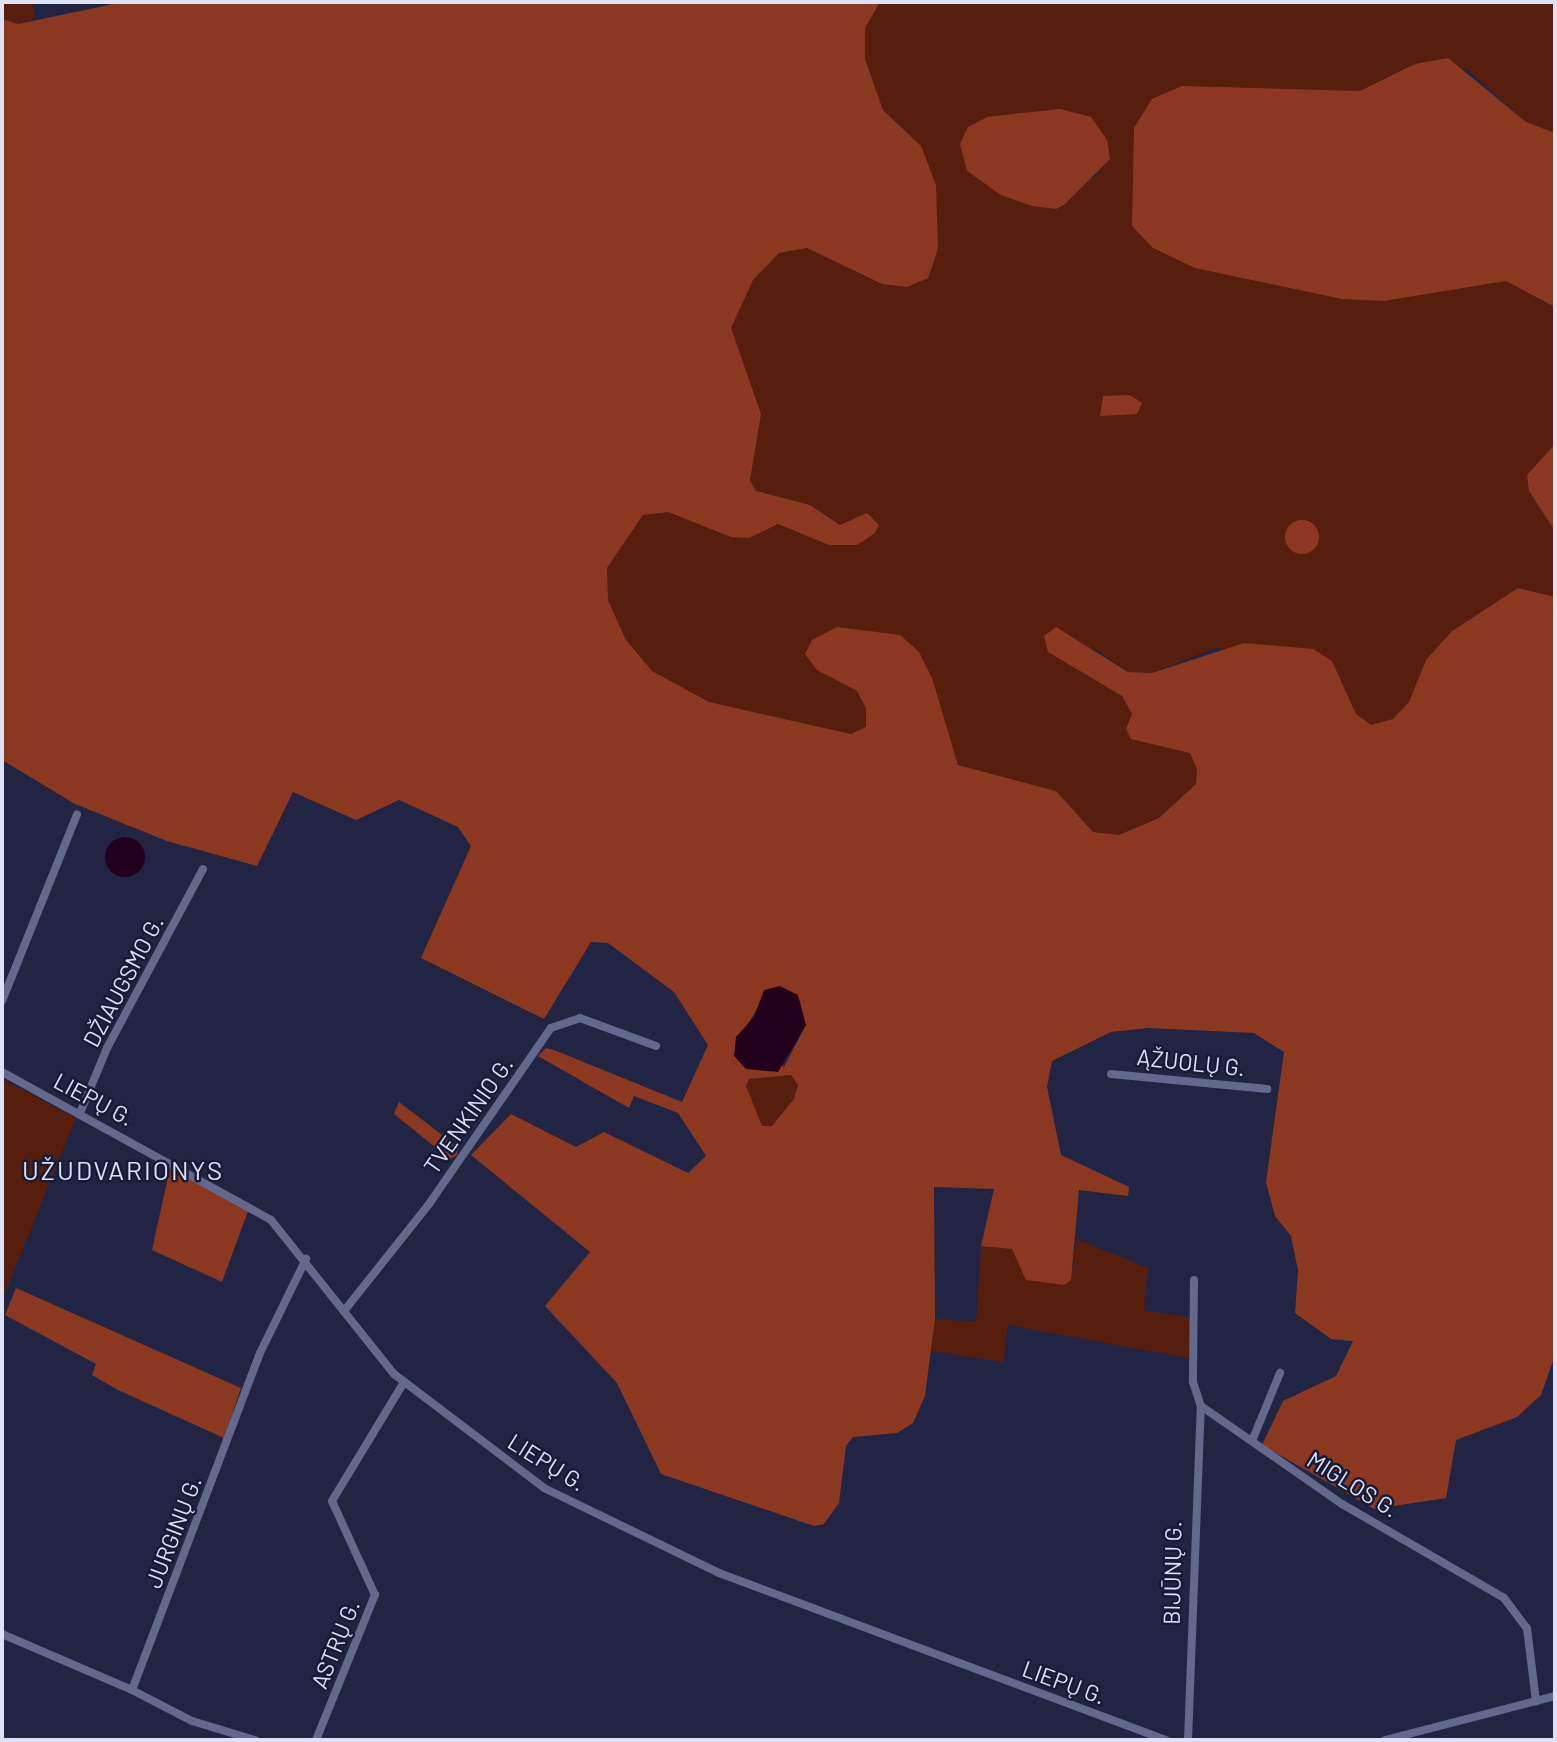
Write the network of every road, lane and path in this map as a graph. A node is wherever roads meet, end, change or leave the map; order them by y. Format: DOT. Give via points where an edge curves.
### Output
graph roads {
  1 [pos="77,814"];
  2 [pos="203,870"];
  3 [pos="2,1001"];
  4 [pos="656,1046"];
  5 [pos="2,1072"];
  6 [pos="1111,1074"];
  7 [pos="1267,1089"];
  8 [pos="80,1113"];
  9 [pos="306,1259"];
  10 [pos="1194,1280"];
  11 [pos="344,1311"];
  12 [pos="1280,1373"];
  13 [pos="404,1382"];
  14 [pos="1201,1406"];
  15 [pos="1252,1441"];
  16 [pos="2,1634"];
  17 [pos="132,1690"];
  18 [pos="1555,1696"];
  19 [pos="1536,1701"];
  20 [pos="256,1740"];
  21 [pos="316,1740"];
  22 [pos="1166,1740"];
  23 [pos="1188,1740"];
  24 [pos="1385,1740"];
  1 -- 3 [label="street"];
  2 -- 8 [label="street, DŽIAUGSMO G." via="107,1048"];
  4 -- 11 [label="street, TVENKINIO G." via="580,1018 551,1028 437,1194"];
  5 -- 8 [label="street, LIEPŲ G."];
  6 -- 7 [label="street, ĄŽUOLŲ G."];
  8 -- 9 [label="street, LIEPŲ G." via="249,1204"];
  9 -- 11 [label="street, LIEPŲ G."];
  9 -- 17 [label="street, JURGINŲ G." via="260,1353"];
  10 -- 14 [label="street" via="1192,1382"];
  11 -- 13 [label="street, LIEPŲ G."];
  12 -- 15 [label="street"];
  13 -- 21 [label="street, ASTRŲ G." via="332,1501 375,1595"];
  13 -- 22 [label="street, LIEPŲ G." via="544,1488 709,1568"];
  14 -- 15 [label="street, MIGLOS G."];
  14 -- 23 [label="street, BIJŪNŲ G."];
  15 -- 19 [label="street, MIGLOS G." via="1342,1504 1504,1598 1527,1628"];
  16 -- 17 [label="street"];
  17 -- 20 [label="street" via="192,1721"];
  18 -- 19 [label="street"];
  19 -- 24 [label="street"];
}
